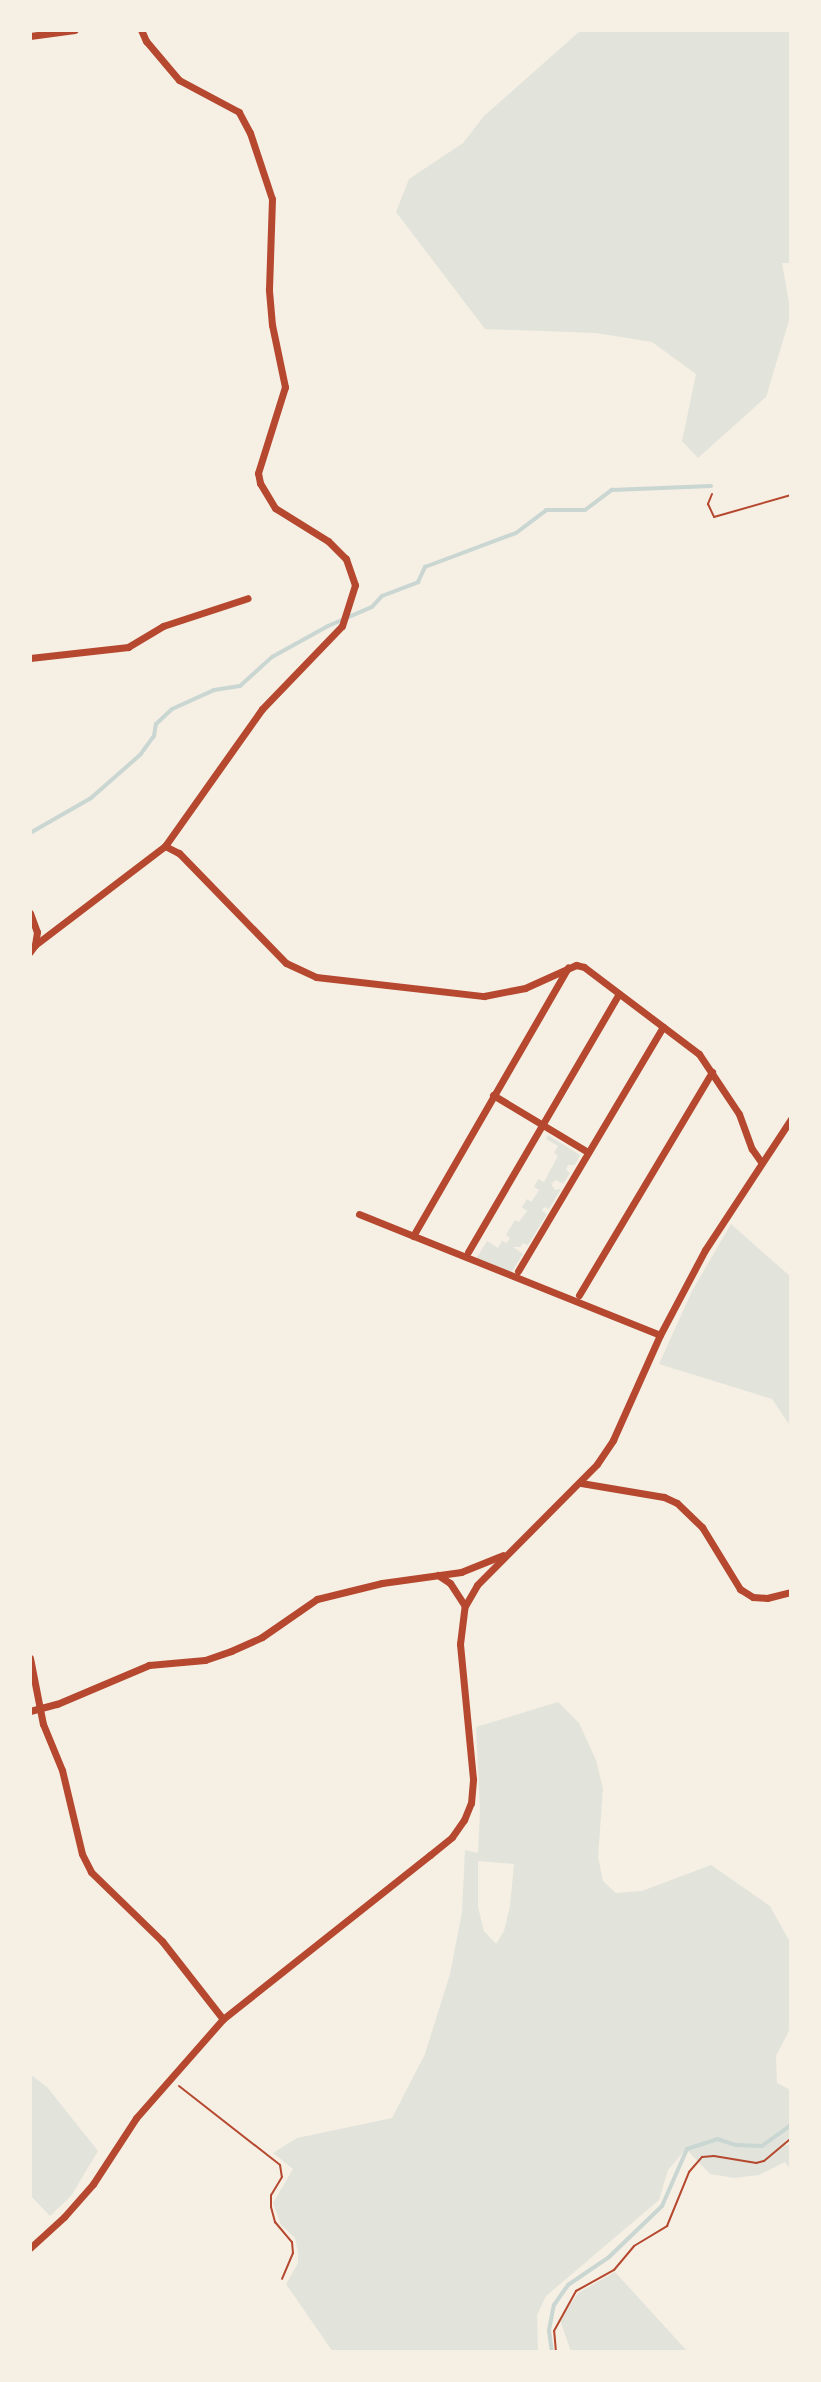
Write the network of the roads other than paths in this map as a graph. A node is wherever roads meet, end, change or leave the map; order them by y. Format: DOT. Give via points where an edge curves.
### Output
graph roads {
  1 [pos="75,30"];
  2 [pos="141,30"];
  3 [pos="30,36"];
  4 [pos="248,598"];
  5 [pos="30,658"];
  6 [pos="165,846"];
  7 [pos="30,913"];
  8 [pos="33,948"];
  9 [pos="568,968"];
  10 [pos="619,994"];
  11 [pos="663,1027"];
  12 [pos="712,1072"];
  13 [pos="493,1095"];
  14 [pos="791,1119"];
  15 [pos="543,1125"];
  16 [pos="588,1152"];
  17 [pos="761,1162"];
  18 [pos="359,1214"];
  19 [pos="413,1236"];
  20 [pos="468,1252"];
  21 [pos="518,1271"];
  22 [pos="579,1295"];
  23 [pos="660,1335"];
  24 [pos="581,1483"];
  25 [pos="505,1555"];
  26 [pos="438,1575"];
  27 [pos="791,1592"];
  28 [pos="465,1606"];
  29 [pos="30,1658"];
  30 [pos="41,1709"];
  31 [pos="30,1711"];
  32 [pos="223,2019"];
  33 [pos="30,2248"];
  1 -- 3 [label="street"];
  2 -- 6 [label="street" via="179,80 239,112 268,182 274,215 269,289 285,387 258,473 275,508 328,541 346,559 355,585 342,626 262,709"];
  4 -- 5 [label="street" via="163,626 128,647"];
  6 -- 8 [label="street"];
  6 -- 9 [label="street" via="179,853 286,963 316,977 484,996 525,988"];
  7 -- 8 [label="street" via="37,932"];
  9 -- 10 [label="street" via="584,967"];
  9 -- 13 [label="street"];
  10 -- 11 [label="street"];
  10 -- 15 [label="street"];
  11 -- 12 [label="street" via="699,1054"];
  11 -- 16 [label="street"];
  12 -- 17 [label="street"];
  12 -- 22 [label="street"];
  13 -- 15 [label="street"];
  13 -- 19 [label="street"];
  14 -- 17 [label="street"];
  15 -- 16 [label="street"];
  15 -- 20 [label="street"];
  16 -- 21 [label="street"];
  17 -- 23 [label="street"];
  18 -- 19 [label="street"];
  19 -- 23 [label="street"];
  23 -- 24 [label="street" via="613,1440"];
  24 -- 25 [label="street"];
  24 -- 27 [label="street" via="677,1503 702,1527 740,1589 767,1598"];
  25 -- 26 [label="street"];
  25 -- 28 [label="street"];
  26 -- 28 [label="street"];
  26 -- 30 [label="street" via="317,1599 262,1637 231,1651 205,1660 149,1665"];
  28 -- 32 [label="street" via="460,1644 473,1779 464,1820 452,1837"];
  29 -- 30 [label="street"];
  30 -- 31 [label="street"];
  30 -- 32 [label="street" via="91,1872 162,1941"];
  32 -- 33 [label="street" via="136,2118 93,2184"];
}
